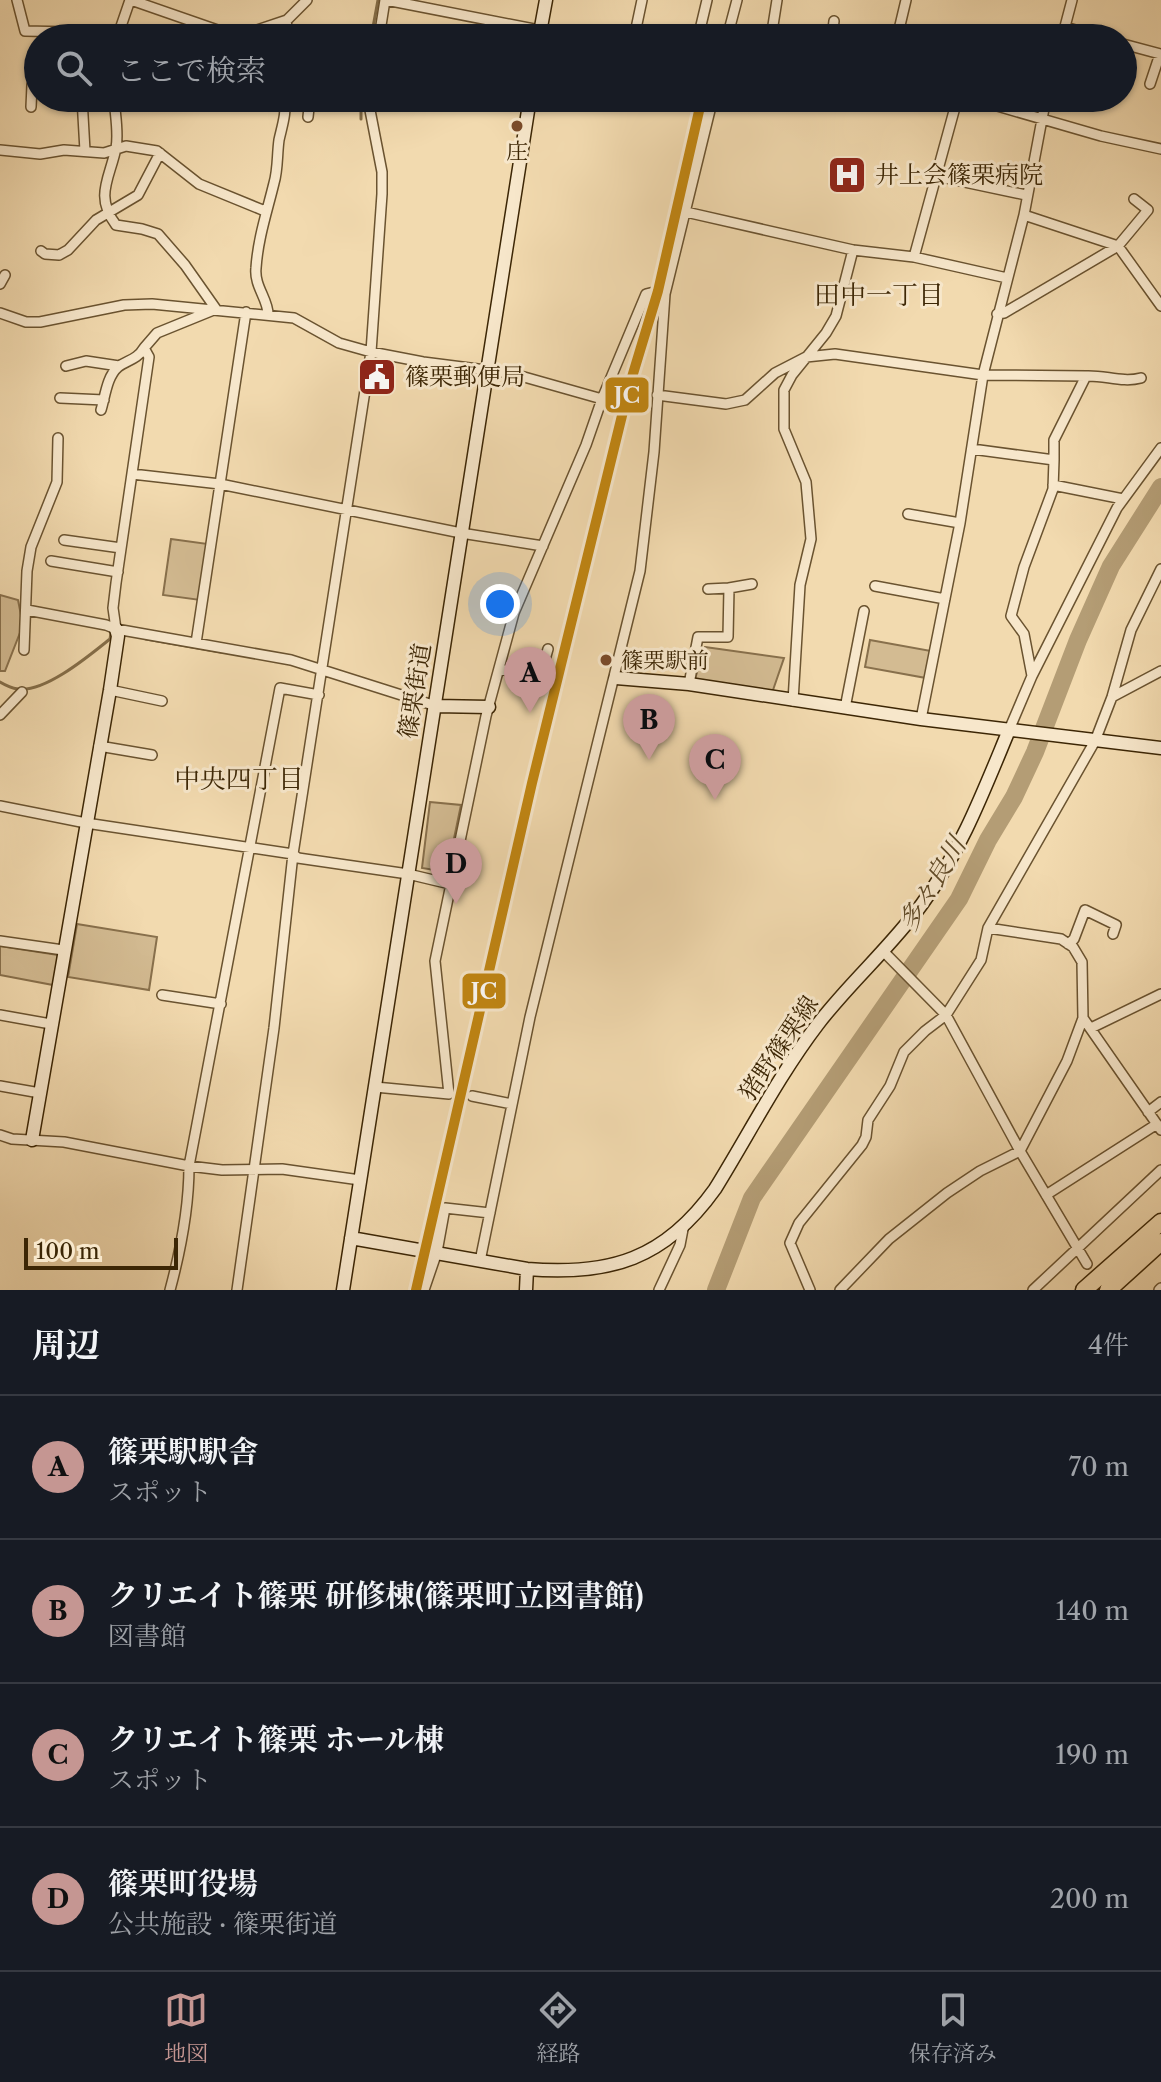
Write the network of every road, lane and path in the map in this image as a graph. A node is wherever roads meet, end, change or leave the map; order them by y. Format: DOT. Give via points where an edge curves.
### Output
graph roads {
  1 [pos="17,0"];
  2 [pos="130,0"];
  3 [pos="307,0"];
  4 [pos="385,0"];
  5 [pos="546,0"];
  6 [pos="642,0"];
  7 [pos="707,0"];
  8 [pos="737,0"];
  9 [pos="777,0"];
  10 [pos="906,0"];
  11 [pos="1072,0"];
  12 [pos="287,20"];
  13 [pos="834,21"];
  14 [pos="122,24"];
  15 [pos="200,24"];
  16 [pos="275,24"];
  17 [pos="286,24"];
  18 [pos="381,24"];
  19 [pos="494,24"];
  20 [pos="542,24"];
  21 [pos="637,24"];
  22 [pos="701,24"];
  23 [pos="731,24"];
  24 [pos="773,24"];
  25 [pos="834,24"];
  26 [pos="901,24"];
  27 [pos="1066,24"];
  28 [pos="24,27"];
  29 [pos="1137,48"];
  30 [pos="1150,84"];
  31 [pos="83,112"];
  32 [pos="115,112"];
  33 [pos="286,112"];
  34 [pos="309,112"];
  35 [pos="372,112"];
  36 [pos="528,112"];
  37 [pos="710,112"];
  38 [pos="949,112"];
  39 [pos="1022,112"];
  40 [pos="1042,112"];
  41 [pos="308,117"];
  42 [pos="1041,117"];
  43 [pos="116,148"];
  44 [pos="1161,149"];
  45 [pos="0,150"];
  46 [pos="85,151"];
  47 [pos="160,153"];
  48 [pos="936,176"];
  49 [pos="1026,195"];
  50 [pos="1134,199"];
  51 [pos="265,211"];
  52 [pos="106,212"];
  53 [pos="686,212"];
  54 [pos="1024,215"];
  55 [pos="1118,246"];
  56 [pos="853,250"];
  57 [pos="41,251"];
  58 [pos="914,257"];
  59 [pos="1007,278"];
  60 [pos="665,294"];
  61 [pos="1161,306"];
  62 [pos="216,309"];
  63 [pos="246,312"];
  64 [pos="5,314"];
  65 [pos="268,314"];
  66 [pos="997,314"];
  67 [pos="0,323"];
  68 [pos="144,348"];
  69 [pos="371,352"];
  70 [pos="806,357"];
  71 [pos="66,366"];
  72 [pos="119,366"];
  73 [pos="486,370"];
  74 [pos="983,375"];
  75 [pos="1086,376"];
  76 [pos="1141,378"];
  77 [pos="657,395"];
  78 [pos="60,398"];
  79 [pos="602,399"];
  80 [pos="58,438"];
  81 [pos="1161,448"];
  82 [pos="972,449"];
  83 [pos="1054,460"];
  84 [pos="132,474"];
  85 [pos="220,484"];
  86 [pos="1053,485"];
  87 [pos="1123,499"];
  88 [pos="347,510"];
  89 [pos="908,514"];
  90 [pos="960,523"];
  91 [pos="461,533"];
  92 [pos="64,540"];
  93 [pos="543,546"];
  94 [pos="121,548"];
  95 [pos="51,561"];
  96 [pos="1161,569"];
  97 [pos="118,572"];
  98 [pos="752,584"];
  99 [pos="875,586"];
  100 [pos="729,588"];
  101 [pos="708,589"];
  102 [pos="945,599"];
  103 [pos="27,610"];
  104 [pos="864,611"];
  105 [pos="116,629"];
  106 [pos="196,643"];
  107 [pos="548,649"];
  108 [pos="24,650"];
  109 [pos="323,669"];
  110 [pos="499,669"];
  111 [pos="1161,671"];
  112 [pos="1032,676"];
  113 [pos="616,678"];
  114 [pos="689,684"];
  115 [pos="110,690"];
  116 [pos="22,692"];
  117 [pos="319,695"];
  118 [pos="1112,697"];
  119 [pos="162,701"];
  120 [pos="793,701"];
  121 [pos="436,706"];
  122 [pos="489,707"];
  123 [pos="845,708"];
  124 [pos="0,715"];
  125 [pos="921,719"];
  126 [pos="1012,730"];
  127 [pos="1093,740"];
  128 [pos="99,746"];
  129 [pos="1161,748"];
  130 [pos="152,755"];
  131 [pos="0,806"];
  132 [pos="86,823"];
  133 [pos="250,847"];
  134 [pos="293,854"];
  135 [pos="408,874"];
  136 [pos="450,884"];
  137 [pos="988,928"];
  138 [pos="1113,934"];
  139 [pos="0,941"];
  140 [pos="1068,944"];
  141 [pos="63,950"];
  142 [pos="885,954"];
  143 [pos="1161,994"];
  144 [pos="162,995"];
  145 [pos="221,1004"];
  146 [pos="0,1015"];
  147 [pos="946,1015"];
  148 [pos="1083,1018"];
  149 [pos="51,1024"];
  150 [pos="1091,1028"];
  151 [pos="0,1086"];
  152 [pos="375,1087"];
  153 [pos="40,1093"];
  154 [pos="472,1096"];
  155 [pos="1161,1102"];
  156 [pos="512,1104"];
  157 [pos="1148,1112"];
  158 [pos="1159,1127"];
  159 [pos="0,1135"];
  160 [pos="32,1140"];
  161 [pos="1020,1151"];
  162 [pos="189,1166"];
  163 [pos="255,1169"];
  164 [pos="1161,1170"];
  165 [pos="360,1180"];
  166 [pos="1046,1195"];
  167 [pos="490,1213"];
  168 [pos="1161,1222"];
  169 [pos="684,1224"];
  170 [pos="351,1238"];
  171 [pos="1161,1242"];
  172 [pos="1077,1246"];
  173 [pos="437,1252"];
  174 [pos="480,1261"];
  175 [pos="1087,1264"];
  176 [pos="527,1269"];
  177 [pos="170,1290"];
  178 [pos="237,1290"];
  179 [pos="343,1290"];
  180 [pos="424,1290"];
  181 [pos="526,1290"];
  182 [pos="659,1290"];
  183 [pos="810,1290"];
  184 [pos="840,1290"];
  185 [pos="1033,1290"];
  186 [pos="1084,1290"];
  187 [pos="1108,1290"];
  1 -- 28 [label="street"];
  2 -- 14 [label="street"];
  2 -- 15 [label="street"];
  3 -- 12 [label="street"];
  4 -- 18 [label="street"];
  4 -- 19 [label="street"];
  5 -- 20 [label="main road"];
  6 -- 21 [label="street"];
  7 -- 22 [label="street"];
  8 -- 23 [label="street"];
  9 -- 24 [label="street"];
  10 -- 26 [label="street"];
  11 -- 27 [label="street"];
  12 -- 16 [label="street"];
  12 -- 17 [label="street"];
  13 -- 25 [label="street"];
  29 -- 30 [label="street" via="1160,54"];
  31 -- 46 [label="street"];
  32 -- 43 [label="street"];
  33 -- 51 [label="street"];
  34 -- 41 [label="street"];
  35 -- 69 [label="street" via="382,183"];
  36 -- 73 [label="main road, 篠栗街道"];
  37 -- 53 [label="street"];
  38 -- 48 [label="street"];
  39 -- 42 [label="street"];
  40 -- 42 [label="street"];
  42 -- 44 [label="street"];
  42 -- 49 [label="street"];
  43 -- 46 [label="street"];
  43 -- 47 [label="street"];
  43 -- 52 [label="street" via="107,176"];
  45 -- 46 [label="street"];
  47 -- 51 [label="street" via="199,184"];
  47 -- 52 [label="street" via="138,195"];
  48 -- 49 [label="street"];
  48 -- 58 [label="street"];
  49 -- 54 [label="street"];
  50 -- 55 [label="street" via="1148,210"];
  51 -- 65 [label="street" via="255,273"];
  52 -- 57 [label="street" via="68,250 59,255"];
  52 -- 62 [label="street" via="116,225 158,234"];
  53 -- 56 [label="street"];
  53 -- 60 [label="street"];
  54 -- 55 [label="street"];
  54 -- 59 [label="street"];
  55 -- 61 [label="street"];
  55 -- 66 [label="street"];
  56 -- 58 [label="street"];
  56 -- 70 [label="street" via="836,316"];
  58 -- 59 [label="street"];
  59 -- 66 [label="street"];
  60 -- 77 [label="street"];
  60 -- 79 [label="street" via="646,294"];
  62 -- 63 [label="street"];
  62 -- 64 [label="street" via="124,305 40,322"];
  62 -- 68 [label="street" via="157,333"];
  63 -- 65 [label="street"];
  63 -- 85 [label="street"];
  64 -- 67 [label="street"];
  65 -- 69 [label="street" via="294,318 339,343"];
  66 -- 74 [label="street"];
  68 -- 72 [label="street"];
  68 -- 84 [label="street" via="149,357"];
  69 -- 73 [label="street"];
  69 -- 88 [label="street"];
  70 -- 74 [label="street" via="835,354"];
  70 -- 77 [label="street" via="775,373 745,400 726,404"];
  70 -- 120 [label="street" via="784,390 784,429 806,482 811,539 800,585"];
  71 -- 72 [label="street" via="86,361"];
  72 -- 78 [label="street" via="102,405"];
  73 -- 79 [label="street"];
  73 -- 91 [label="main road, 篠栗街道"];
  74 -- 75 [label="street"];
  74 -- 82 [label="street"];
  75 -- 76 [label="street" via="1126,382"];
  75 -- 83 [label="street" via="1054,440"];
  77 -- 113 [label="street" via="640,571"];
  79 -- 93 [label="street"];
  80 -- 103 [label="street" via="57,482 31,547"];
  81 -- 87 [label="street"];
  82 -- 83 [label="street"];
  82 -- 90 [label="street"];
  83 -- 86 [label="street"];
  84 -- 85 [label="street"];
  84 -- 94 [label="street"];
  85 -- 88 [label="street"];
  85 -- 106 [label="street"];
  86 -- 87 [label="street"];
  86 -- 112 [label="street" via="1011,616 1024,634"];
  87 -- 112 [label="street"];
  88 -- 91 [label="street"];
  88 -- 109 [label="street"];
  89 -- 90 [label="street"];
  90 -- 102 [label="street"];
  91 -- 93 [label="street"];
  91 -- 121 [label="main road, 篠栗街道"];
  92 -- 94 [label="street"];
  93 -- 110 [label="street" via="514,613"];
  94 -- 97 [label="street"];
  95 -- 97 [label="street"];
  96 -- 118 [label="street" via="1131,630"];
  97 -- 105 [label="street"];
  98 -- 100 [label="street"];
  99 -- 102 [label="street"];
  100 -- 101 [label="street"];
  100 -- 114 [label="street" via="728,637 698,637"];
  102 -- 125 [label="street"];
  103 -- 105 [label="street"];
  103 -- 108 [label="street"];
  104 -- 123 [label="street"];
  105 -- 106 [label="street"];
  105 -- 115 [label="main road"];
  106 -- 109 [label="street"];
  107 -- 110 [label="street" via="540,677"];
  109 -- 117 [label="street"];
  109 -- 121 [label="street"];
  110 -- 122 [label="street"];
  111 -- 118 [label="street"];
  112 -- 126 [label="street"];
  113 -- 114 [label="main road"];
  113 -- 156 [label="street"];
  114 -- 120 [label="main road"];
  115 -- 119 [label="street"];
  115 -- 128 [label="main road"];
  116 -- 124 [label="street"];
  117 -- 133 [label="street" via="280,688"];
  117 -- 134 [label="street"];
  118 -- 127 [label="street"];
  120 -- 123 [label="main road"];
  121 -- 122 [label="main road"];
  121 -- 135 [label="main road, 篠栗街道"];
  122 -- 136 [label="street"];
  123 -- 125 [label="main road"];
  125 -- 126 [label="main road"];
  126 -- 127 [label="main road"];
  126 -- 142 [label="main road, 猪野篠栗線" via="954,856"];
  127 -- 129 [label="main road"];
  127 -- 137 [label="street"];
  128 -- 130 [label="street"];
  128 -- 132 [label="main road"];
  131 -- 132 [label="street"];
  132 -- 133 [label="street"];
  132 -- 141 [label="main road"];
  133 -- 134 [label="street"];
  133 -- 145 [label="street"];
  134 -- 135 [label="street"];
  134 -- 163 [label="street"];
  135 -- 136 [label="street"];
  135 -- 152 [label="main road, 篠栗街道"];
  136 -- 152 [label="street" via="435,961 449,1094"];
  137 -- 140 [label="street"];
  137 -- 147 [label="street" via="981,960"];
  138 -- 140 [label="street" via="1116,925 1085,910"];
  139 -- 141 [label="street"];
  140 -- 148 [label="street" via="1082,962"];
  141 -- 149 [label="main road"];
  142 -- 147 [label="street"];
  142 -- 169 [label="main road, 猪野篠栗線" via="819,1022 715,1189"];
  143 -- 150 [label="street"];
  144 -- 145 [label="street"];
  145 -- 162 [label="street"];
  146 -- 149 [label="street"];
  147 -- 161 [label="street"];
  147 -- 183 [label="street" via="904,1052 868,1120 862,1145 792,1235 790,1243"];
  148 -- 150 [label="street"];
  148 -- 161 [label="street"];
  149 -- 153 [label="main road"];
  150 -- 157 [label="street"];
  151 -- 153 [label="street"];
  152 -- 165 [label="main road, 篠栗街道"];
  153 -- 160 [label="main road"];
  154 -- 156 [label="street"];
  155 -- 157 [label="street"];
  156 -- 167 [label="street"];
  157 -- 158 [label="street"];
  158 -- 166 [label="street"];
  159 -- 160 [label="street"];
  160 -- 162 [label="street"];
  161 -- 166 [label="street"];
  161 -- 184 [label="street" via="947,1193 889,1239"];
  162 -- 163 [label="street"];
  162 -- 177 [label="street" via="189,1199"];
  163 -- 165 [label="street"];
  163 -- 178 [label="street"];
  164 -- 172 [label="street"];
  165 -- 170 [label="main road, 篠栗街道"];
  166 -- 172 [label="street"];
  167 -- 173 [label="street" via="445,1208"];
  167 -- 174 [label="street"];
  168 -- 186 [label="highway"];
  169 -- 176 [label="main road, 猪野篠栗線" via="623,1264 588,1271"];
  169 -- 182 [label="street"];
  170 -- 173 [label="main road, 猪野篠栗線"];
  170 -- 179 [label="main road, 篠栗街道"];
  171 -- 187 [label="highway"];
  172 -- 175 [label="street"];
  172 -- 185 [label="street"];
  173 -- 174 [label="main road, 猪野篠栗線"];
  173 -- 180 [label="street"];
  174 -- 176 [label="main road, 猪野篠栗線"];
  176 -- 181 [label="main road"];
}
